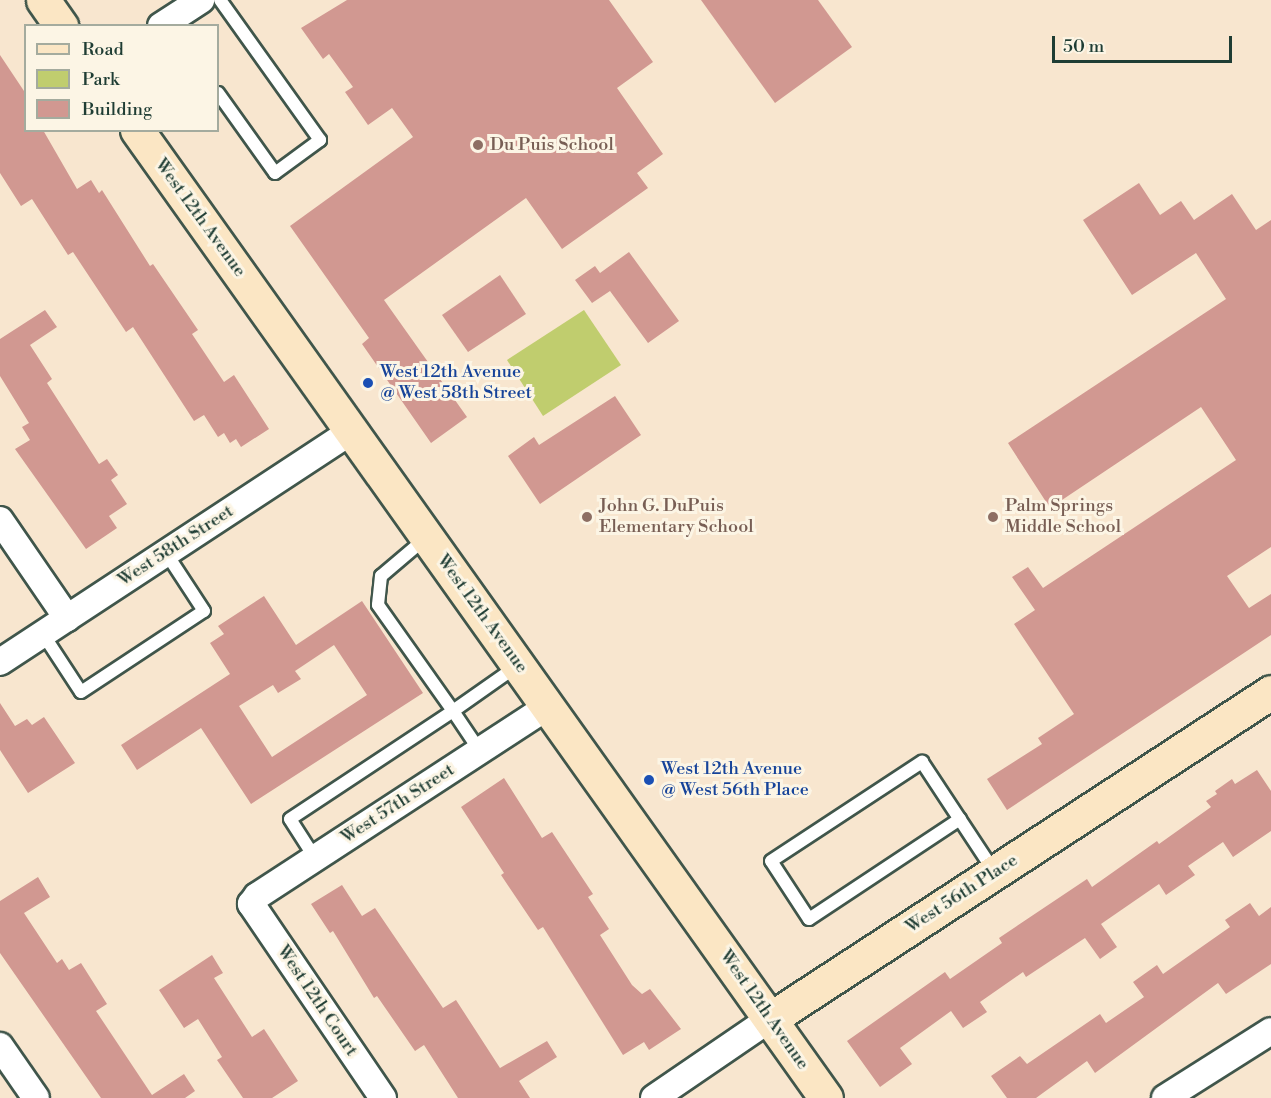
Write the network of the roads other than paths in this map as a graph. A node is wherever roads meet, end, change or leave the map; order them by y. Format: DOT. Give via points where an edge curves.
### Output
graph roads {
  1 [pos="43,0"];
  2 [pos="201,0"];
  3 [pos="220,0"];
  4 [pos="60,24"];
  5 [pos="166,24"];
  6 [pos="219,94"];
  7 [pos="138,132"];
  8 [pos="352,431"];
  9 [pos="0,520"];
  10 [pos="428,537"];
  11 [pos="166,553"];
  12 [pos="67,618"];
  13 [pos="43,634"];
  14 [pos="0,662"];
  15 [pos="519,665"];
  16 [pos="1271,692"];
  17 [pos="549,706"];
  18 [pos="453,711"];
  19 [pos="480,751"];
  20 [pos="960,819"];
  21 [pos="315,858"];
  22 [pos="995,872"];
  23 [pos="251,904"];
  24 [pos="770,1019"];
  25 [pos="1271,1031"];
  26 [pos="0,1046"];
  27 [pos="36,1098"];
  28 [pos="383,1098"];
  29 [pos="654,1098"];
  30 [pos="826,1098"];
  31 [pos="1165,1098"];
  1 -- 4 [label="main road"];
  2 -- 5 [label="street"];
  3 -- 6 [label="lane" via="320,140 275,173"];
  7 -- 8 [label="main road, West 12th Avenue"];
  8 -- 10 [label="main road, West 12th Avenue"];
  8 -- 11 [label="street, West 58th Street"];
  9 -- 12 [label="street"];
  10 -- 15 [label="main road, West 12th Avenue"];
  10 -- 18 [label="lane" via="381,576 378,604"];
  11 -- 12 [label="street, West 58th Street"];
  11 -- 13 [label="lane" via="204,611 91,686 81,692"];
  12 -- 13 [label="street, West 58th Street"];
  13 -- 14 [label="street, West 58th Street"];
  15 -- 17 [label="main road, West 12th Avenue"];
  15 -- 18 [label="lane"];
  16 -- 22 [label="main road, West 56th Place"];
  17 -- 19 [label="street, West 57th Street"];
  17 -- 24 [label="main road, West 12th Avenue"];
  18 -- 19 [label="lane"];
  18 -- 21 [label="lane" via="290,819"];
  19 -- 21 [label="street, West 57th Street"];
  20 -- 20 [label="lane" via="922,762 771,861 809,919"];
  20 -- 22 [label="lane"];
  21 -- 23 [label="street, West 57th Street"];
  22 -- 24 [label="main road, West 56th Place"];
  23 -- 28 [label="street, West 12th Court"];
  24 -- 29 [label="street, West 56th Place"];
  24 -- 30 [label="main road, West 12th Avenue"];
  25 -- 31 [label="street"];
  26 -- 27 [label="street"];
}
